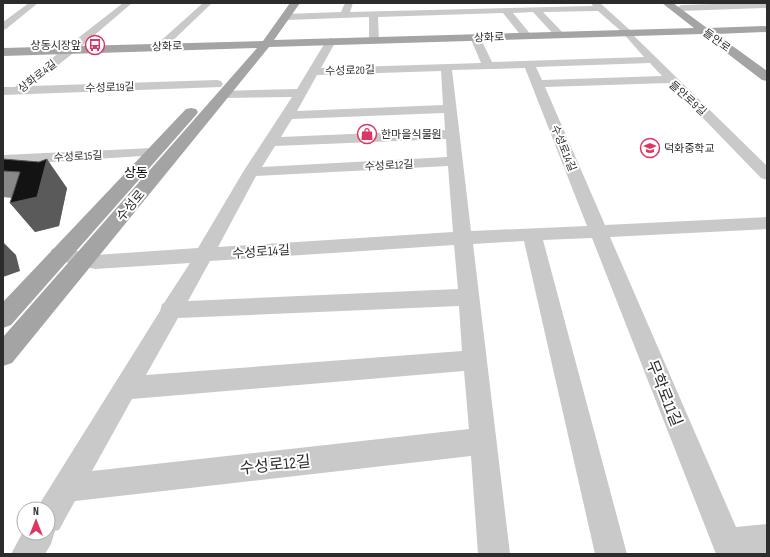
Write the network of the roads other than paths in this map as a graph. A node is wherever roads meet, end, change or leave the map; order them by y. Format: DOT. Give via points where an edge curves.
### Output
graph roads {
  1 [pos="34,3"];
  2 [pos="128,3"];
  3 [pos="208,3"];
  4 [pos="348,3"];
  5 [pos="405,3"];
  6 [pos="667,3"];
  7 [pos="753,4"];
  8 [pos="597,5"];
  9 [pos="678,5"];
  10 [pos="767,5"];
  11 [pos="541,7"];
  12 [pos="288,8"];
  13 [pos="506,10"];
  14 [pos="404,13"];
  15 [pos="372,14"];
  16 [pos="344,15"];
  17 [pos="3,18"];
  18 [pos="15,18"];
  19 [pos="3,27"];
  20 [pos="767,29"];
  21 [pos="709,31"];
  22 [pos="626,33"];
  23 [pos="560,35"];
  24 [pos="527,36"];
  25 [pos="475,37"];
  26 [pos="374,40"];
  27 [pos="330,41"];
  28 [pos="261,43"];
  29 [pos="160,46"];
  30 [pos="72,49"];
  31 [pos="3,52"];
  32 [pos="652,60"];
  33 [pos="530,64"];
  34 [pos="488,66"];
  35 [pos="446,67"];
  36 [pos="767,69"];
  37 [pos="313,72"];
  38 [pos="767,77"];
  39 [pos="671,80"];
  40 [pos="538,84"];
  41 [pos="220,89"];
  42 [pos="19,90"];
  43 [pos="3,91"];
  44 [pos="301,93"];
  45 [pos="3,102"];
  46 [pos="450,109"];
  47 [pos="288,115"];
  48 [pos="453,134"];
  49 [pos="272,142"];
  50 [pos="153,152"];
  51 [pos="3,160"];
  52 [pos="455,161"];
  53 [pos="251,172"];
  54 [pos="767,175"];
  55 [pos="767,223"];
  56 [pos="598,232"];
  57 [pos="532,235"];
  58 [pos="463,238"];
  59 [pos="59,254"];
  60 [pos="204,255"];
  61 [pos="83,260"];
  62 [pos="469,296"];
  63 [pos="170,310"];
  64 [pos="3,318"];
  65 [pos="3,355"];
  66 [pos="475,360"];
  67 [pos="126,388"];
  68 [pos="483,441"];
  69 [pos="66,488"];
  70 [pos="56,505"];
  71 [pos="767,538"];
  72 [pos="35,541"];
  73 [pos="729,548"];
  74 [pos="27,554"];
  75 [pos="494,554"];
  76 [pos="611,554"];
  1 -- 18 [label="street"];
  2 -- 30 [label="street, 상화로4길"];
  3 -- 29 [label="street"];
  4 -- 16 [label="street"];
  5 -- 14 [label="street"];
  6 -- 21 [label="main road, 들안로"];
  7 -- 9 [label="street"];
  7 -- 10 [label="street"];
  8 -- 11 [label="street, 수성로"];
  8 -- 22 [label="street"];
  9 -- 21 [label="main road, 들안로"];
  11 -- 13 [label="street, 수성로"];
  11 -- 23 [label="street"];
  12 -- 16 [label="street, 수성로"];
  12 -- 28 [label="main road, 수성로"];
  13 -- 14 [label="street, 수성로"];
  13 -- 24 [label="street, 상화로"];
  14 -- 15 [label="street, 수성로"];
  15 -- 16 [label="street, 수성로"];
  15 -- 26 [label="street"];
  17 -- 18 [label="street"];
  18 -- 19 [label="street"];
  20 -- 21 [label="main road, 상화로"];
  21 -- 22 [label="main road, 상화로"];
  21 -- 36 [label="main road, 들안로"];
  21 -- 38 [label="main road, 들안로"];
  22 -- 23 [label="main road, 상화로"];
  22 -- 32 [label="street"];
  23 -- 24 [label="main road, 상화로"];
  24 -- 25 [label="main road, 상화로"];
  25 -- 26 [label="main road, 상화로"];
  25 -- 34 [label="street"];
  26 -- 27 [label="main road, 상화로"];
  27 -- 28 [label="main road, 상화로"];
  27 -- 37 [label="street"];
  28 -- 29 [label="main road, 상화로"];
  28 -- 41 [label="main road, 수성로"];
  29 -- 30 [label="main road, 상화로"];
  30 -- 31 [label="main road, 상화로"];
  30 -- 42 [label="street, 상화로4길"];
  32 -- 33 [label="street, 수성로20길"];
  32 -- 39 [label="street"];
  33 -- 34 [label="street, 수성로20길"];
  33 -- 40 [label="street, 수성로14길"];
  34 -- 35 [label="street, 수성로20길"];
  35 -- 37 [label="street, 수성로20길"];
  35 -- 46 [label="street"];
  37 -- 44 [label="street, 수성로20길"];
  39 -- 40 [label="street, 들안로9길"];
  39 -- 54 [label="street, 들안로9길"];
  40 -- 56 [label="street, 수성로14길"];
  41 -- 42 [label="street, 수성로19길"];
  41 -- 44 [label="street"];
  41 -- 50 [label="main road, 수성로"];
  41 -- 61 [label="main road, 수성로"];
  42 -- 43 [label="street, 수성로19길"];
  42 -- 45 [label="street, 상화로4길"];
  44 -- 47 [label="street"];
  46 -- 47 [label="street"];
  46 -- 48 [label="street"];
  47 -- 49 [label="street"];
  48 -- 49 [label="street"];
  48 -- 52 [label="street"];
  49 -- 53 [label="street"];
  50 -- 51 [label="street, 수성로15길"];
  50 -- 59 [label="main road, 수성로"];
  52 -- 53 [label="street, 수성로12길"];
  52 -- 58 [label="street"];
  53 -- 60 [label="street"];
  55 -- 56 [label="street, 수성로14길"];
  56 -- 57 [label="street, 수성로14길"];
  56 -- 73 [label="street, 무학로11길"];
  57 -- 58 [label="street, 수성로14길"];
  57 -- 76 [label="street"];
  58 -- 60 [label="street, 수성로14길"];
  58 -- 62 [label="street"];
  59 -- 61 [label="street, 수성로14길"];
  59 -- 64 [label="main road, 수성로"];
  60 -- 61 [label="street, 수성로14길" via="95,262"];
  60 -- 63 [label="street"];
  61 -- 65 [label="main road, 수성로"];
  62 -- 63 [label="street"];
  62 -- 66 [label="street"];
  63 -- 67 [label="street"];
  66 -- 67 [label="street"];
  66 -- 68 [label="street"];
  67 -- 69 [label="street"];
  68 -- 69 [label="street, 수성로12길"];
  68 -- 75 [label="street"];
  69 -- 70 [label="street"];
  71 -- 73 [label="street"];
  72 -- 74 [label="street"];
}
